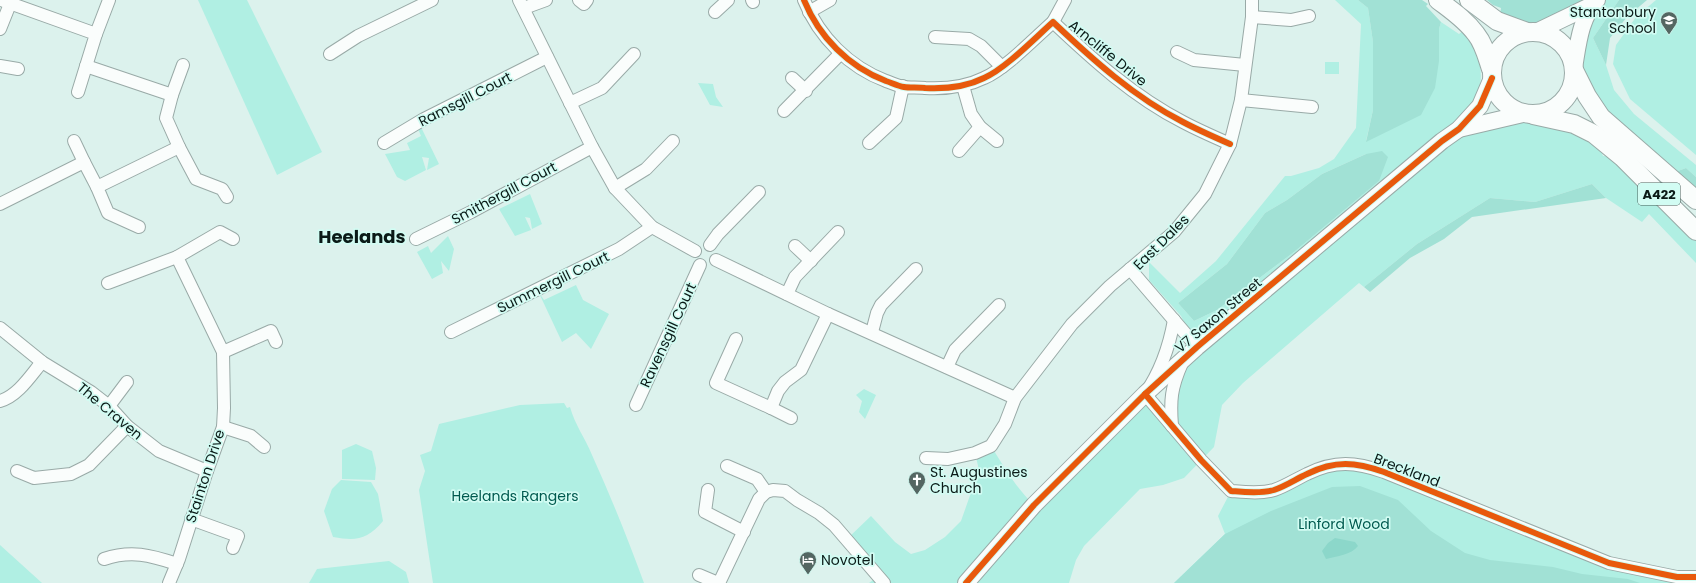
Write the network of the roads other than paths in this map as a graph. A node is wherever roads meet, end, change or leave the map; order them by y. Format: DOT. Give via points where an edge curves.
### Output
graph roads {
  1 [pos="109,0"];
  2 [pos="432,0"];
  3 [pos="546,0"];
  4 [pos="579,0"];
  5 [pos="587,0"];
  6 [pos="728,0"];
  7 [pos="804,0"];
  8 [pos="830,0"];
  9 [pos="1065,0"];
  10 [pos="1252,0"];
  11 [pos="1438,0"];
  12 [pos="1469,0"];
  13 [pos="6,2"];
  14 [pos="1595,2"];
  15 [pos="522,4"];
  16 [pos="715,12"];
  17 [pos="809,12"];
  18 [pos="1252,16"];
  19 [pos="1309,16"];
  20 [pos="1053,22"];
  21 [pos="0,29"];
  22 [pos="1532,32"];
  23 [pos="96,34"];
  24 [pos="935,37"];
  25 [pos="1177,52"];
  26 [pos="330,54"];
  27 [pos="634,54"];
  28 [pos="840,54"];
  29 [pos="547,57"];
  30 [pos="183,65"];
  31 [pos="1245,65"];
  32 [pos="0,66"];
  33 [pos="86,66"];
  34 [pos="1002,67"];
  35 [pos="18,70"];
  36 [pos="1574,70"];
  37 [pos="1492,73"];
  38 [pos="792,78"];
  39 [pos="903,86"];
  40 [pos="963,86"];
  41 [pos="806,91"];
  42 [pos="78,92"];
  43 [pos="172,95"];
  44 [pos="1241,100"];
  45 [pos="570,103"];
  46 [pos="1312,107"];
  47 [pos="784,111"];
  48 [pos="1527,114"];
  49 [pos="980,127"];
  50 [pos="1454,132"];
  51 [pos="74,141"];
  52 [pos="673,141"];
  53 [pos="997,141"];
  54 [pos="384,143"];
  55 [pos="869,143"];
  56 [pos="1230,144"];
  57 [pos="179,147"];
  58 [pos="592,148"];
  59 [pos="1627,150"];
  60 [pos="959,151"];
  61 [pos="84,162"];
  62 [pos="97,188"];
  63 [pos="615,188"];
  64 [pos="759,192"];
  65 [pos="227,197"];
  66 [pos="1696,200"];
  67 [pos="0,204"];
  68 [pos="139,227"];
  69 [pos="652,227"];
  70 [pos="1696,231"];
  71 [pos="838,232"];
  72 [pos="233,238"];
  73 [pos="416,239"];
  74 [pos="710,245"];
  75 [pos="795,246"];
  76 [pos="695,251"];
  77 [pos="177,257"];
  78 [pos="716,260"];
  79 [pos="810,260"];
  80 [pos="700,265"];
  81 [pos="916,269"];
  82 [pos="1130,269"];
  83 [pos="108,284"];
  84 [pos="787,294"];
  85 [pos="999,305"];
  86 [pos="828,314"];
  87 [pos="1174,320"];
  88 [pos="0,328"];
  89 [pos="452,332"];
  90 [pos="872,332"];
  91 [pos="736,339"];
  92 [pos="276,342"];
  93 [pos="1197,347"];
  94 [pos="223,352"];
  95 [pos="1184,360"];
  96 [pos="42,362"];
  97 [pos="947,367"];
  98 [pos="127,382"];
  99 [pos="1145,394"];
  100 [pos="1015,398"];
  101 [pos="0,401"];
  102 [pos="636,405"];
  103 [pos="108,406"];
  104 [pos="771,408"];
  105 [pos="791,418"];
  106 [pos="127,426"];
  107 [pos="223,426"];
  108 [pos="1172,426"];
  109 [pos="264,447"];
  110 [pos="926,458"];
  111 [pos="728,466"];
  112 [pos="17,471"];
  113 [pos="207,471"];
  114 [pos="708,490"];
  115 [pos="766,492"];
  116 [pos="191,519"];
  117 [pos="744,532"];
  118 [pos="233,548"];
  119 [pos="104,559"];
  120 [pos="177,564"];
  121 [pos="699,575"];
  122 [pos="1696,577"];
  123 [pos="169,583"];
  124 [pos="719,583"];
  125 [pos="884,583"];
  126 [pos="966,583"];
  1 -- 23 [label="street"];
  2 -- 26 [label="street" via="358,36"];
  3 -- 15 [label="street"];
  4 -- 5 [label="street" via="584,4"];
  6 -- 16 [label="street"];
  7 -- 17 [label="street, Arncliffe Drive"];
  8 -- 17 [label="street"];
  9 -- 20 [label="street"];
  10 -- 18 [label="street, East Dales"];
  11 -- 37 [label="main road, A422" via="1471,28 1483,45"];
  12 -- 22 [label="main road, A422" via="1497,21"];
  13 -- 21 [label="street"];
  13 -- 23 [label="street"];
  14 -- 22 [label="street"];
  14 -- 36 [label="street" via="1579,34"];
  15 -- 29 [label="street"];
  17 -- 28 [label="street, Arncliffe Drive"];
  18 -- 19 [label="street" via="1291,20"];
  18 -- 31 [label="street, East Dales"];
  20 -- 34 [label="street, Arncliffe Drive"];
  20 -- 56 [label="street, Arncliffe Drive" via="1107,71 1157,107"];
  22 -- 36 [label="main road, A422" via="1551,35 1562,44 1570,55"];
  22 -- 37 [label="main road" via="1514,36 1503,44 1495,55"];
  23 -- 33 [label="street"];
  24 -- 34 [label="street" via="969,39 981,46"];
  25 -- 31 [label="street" via="1194,60"];
  27 -- 45 [label="street" via="602,88"];
  28 -- 39 [label="street, Arncliffe Drive" via="864,71"];
  28 -- 41 [label="street"];
  29 -- 45 [label="street"];
  29 -- 54 [label="street, Ramsgill Court" via="424,119"];
  30 -- 43 [label="street"];
  31 -- 44 [label="street, East Dales"];
  32 -- 35 [label="street"];
  33 -- 42 [label="street"];
  33 -- 43 [label="street"];
  34 -- 40 [label="street, Arncliffe Drive" via="985,78"];
  36 -- 48 [label="main road" via="1571,89 1562,103 1547,112"];
  36 -- 59 [label="main road, A422" via="1587,96"];
  37 -- 48 [label="main road, A422" via="1495,90 1502,101 1512,109"];
  37 -- 50 [label="street, V7 Saxon Street" via="1480,106"];
  38 -- 41 [label="street"];
  39 -- 40 [label="street, Arncliffe Drive"];
  39 -- 55 [label="street" via="896,118"];
  40 -- 49 [label="street" via="971,114"];
  41 -- 47 [label="street"];
  43 -- 57 [label="street" via="166,118"];
  44 -- 46 [label="street"];
  44 -- 56 [label="street, East Dales"];
  45 -- 58 [label="street"];
  48 -- 50 [label="street, V7 Saxon Street"];
  48 -- 59 [label="main road, A422" via="1574,124"];
  49 -- 53 [label="street"];
  49 -- 60 [label="street"];
  50 -- 93 [label="street, V7 Saxon Street"];
  51 -- 61 [label="street"];
  52 -- 63 [label="street" via="646,169"];
  56 -- 82 [label="street, East Dales" via="1205,194 1174,232"];
  57 -- 62 [label="street"];
  57 -- 65 [label="street" via="196,179 222,189"];
  58 -- 63 [label="street"];
  58 -- 73 [label="street, Smithergill Court"];
  59 -- 66 [label="main road, A422"];
  59 -- 70 [label="main road, A422"];
  61 -- 62 [label="street"];
  61 -- 67 [label="street"];
  62 -- 68 [label="street" via="108,213"];
  63 -- 69 [label="street"];
  64 -- 74 [label="street"];
  69 -- 76 [label="street"];
  69 -- 89 [label="street, Summergill Court" via="619,249"];
  71 -- 79 [label="street"];
  72 -- 77 [label="street" via="220,232"];
  74 -- 76 [label="street" via="703,244"];
  74 -- 78 [label="street" via="716,250"];
  75 -- 79 [label="street"];
  76 -- 80 [label="street" via="695,260"];
  77 -- 83 [label="street"];
  77 -- 94 [label="street, Stainton Drive"];
  78 -- 80 [label="street" via="711,266"];
  78 -- 84 [label="street"];
  79 -- 84 [label="street" via="795,277"];
  80 -- 102 [label="street, Ravensgill Court"];
  81 -- 90 [label="street" via="877,312"];
  82 -- 87 [label="street, East Dales"];
  82 -- 100 [label="street" via="1072,324"];
  84 -- 86 [label="street"];
  85 -- 97 [label="street" via="955,350"];
  86 -- 90 [label="street"];
  86 -- 104 [label="street" via="801,370 785,382"];
  87 -- 93 [label="street, East Dales"];
  87 -- 99 [label="street" via="1164,361 1156,379"];
  88 -- 96 [label="street, The Craven"];
  90 -- 97 [label="street"];
  91 -- 104 [label="street" via="716,383"];
  92 -- 94 [label="street" via="271,331"];
  93 -- 95 [label="street, V7 Saxon Street"];
  94 -- 107 [label="street, Stainton Drive"];
  95 -- 99 [label="street, V7 Saxon Street"];
  95 -- 108 [label="street" via="1171,394"];
  96 -- 101 [label="street" via="18,390"];
  96 -- 103 [label="street, The Craven" via="92,392"];
  97 -- 100 [label="street"];
  98 -- 103 [label="street"];
  99 -- 108 [label="street, Breckland"];
  99 -- 126 [label="street, V7 Saxon Street" via="1067,471"];
  100 -- 110 [label="street" via="1005,424 991,446 948,459"];
  103 -- 106 [label="street, The Craven"];
  104 -- 105 [label="street"];
  106 -- 112 [label="street" via="89,465 71,474 34,478"];
  106 -- 113 [label="street, The Craven" via="159,451"];
  107 -- 109 [label="street" via="251,436"];
  107 -- 113 [label="street, Stainton Drive"];
  108 -- 122 [label="street, Breckland" via="1231,491 1272,490 1331,465 1354,463 1378,470 1609,563 1677,577"];
  111 -- 115 [label="street" via="757,479"];
  113 -- 116 [label="street, Stainton Drive"];
  114 -- 117 [label="street" via="705,512"];
  115 -- 117 [label="street" via="759,499"];
  115 -- 125 [label="street" via="785,491 834,525"];
  116 -- 118 [label="street" via="238,536"];
  116 -- 120 [label="street, Stainton Drive"];
  117 -- 124 [label="street"];
  119 -- 120 [label="street" via="119,554 151,555"];
  120 -- 123 [label="street, Stainton Drive"];
  121 -- 124 [label="street"];
}
